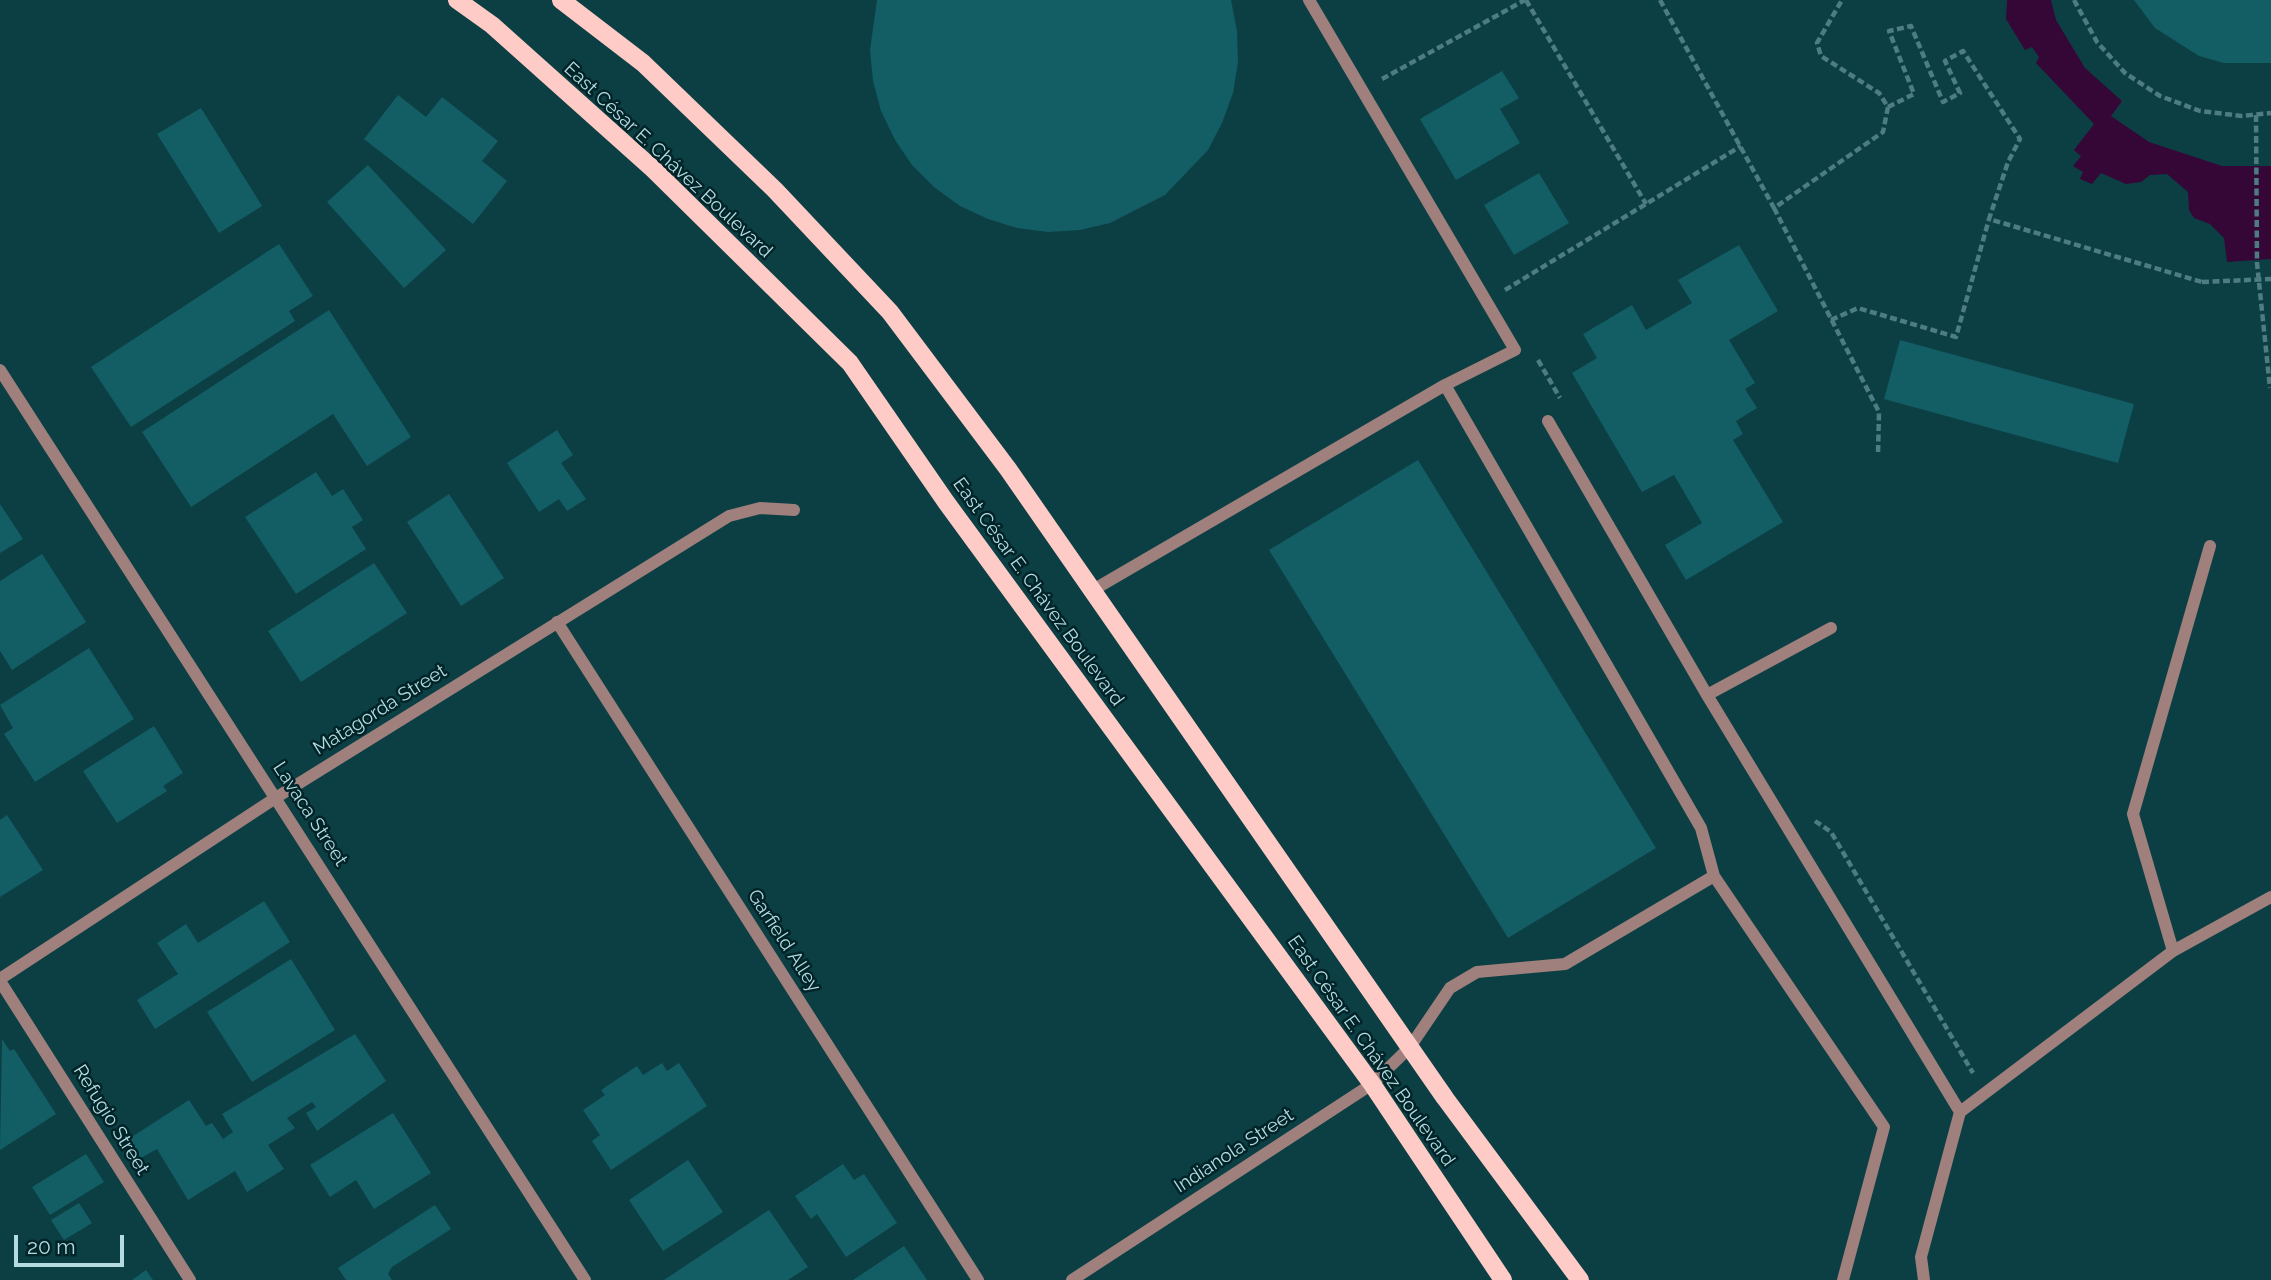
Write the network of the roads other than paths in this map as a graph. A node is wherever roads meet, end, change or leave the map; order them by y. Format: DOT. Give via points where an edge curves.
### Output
graph roads {
  1 [pos="457,0"];
  2 [pos="561,0"];
  3 [pos="1309,0"];
  4 [pos="0,370"];
  5 [pos="1445,385"];
  6 [pos="1548,421"];
  7 [pos="794,510"];
  8 [pos="2210,546"];
  9 [pos="1093,590"];
  10 [pos="557,622"];
  11 [pos="1831,628"];
  12 [pos="1707,695"];
  13 [pos="277,797"];
  14 [pos="1714,876"];
  15 [pos="2271,897"];
  16 [pos="2173,951"];
  17 [pos="0,980"];
  18 [pos="1410,1047"];
  19 [pos="1372,1084"];
  20 [pos="1960,1112"];
  21 [pos="190,1280"];
  22 [pos="585,1280"];
  23 [pos="978,1280"];
  24 [pos="1072,1280"];
  25 [pos="1503,1280"];
  26 [pos="1580,1280"];
  27 [pos="1843,1280"];
  28 [pos="1924,1280"];
  1 -- 19 [label="main road, East César E. Chávez Boulevard" via="492,25 653,169 850,363 946,502"];
  2 -- 9 [label="main road, East César E. Chávez Boulevard" via="643,63 775,190 890,312 1009,469"];
  3 -- 5 [label="street" via="1515,351"];
  4 -- 13 [label="street, Lavaca Street"];
  5 -- 9 [label="street"];
  5 -- 14 [label="street" via="1701,828"];
  6 -- 12 [label="street"];
  7 -- 10 [label="street, Matagorda Street" via="760,508 729,516"];
  8 -- 16 [label="street" via="2133,814"];
  9 -- 18 [label="main road, East César E. Chávez Boulevard"];
  10 -- 13 [label="street, Matagorda Street"];
  10 -- 23 [label="street, Garfield Alley"];
  11 -- 12 [label="street"];
  12 -- 20 [label="street"];
  13 -- 17 [label="street, Matagorda Street"];
  13 -- 22 [label="street, Lavaca Street"];
  14 -- 18 [label="street, Indianola Street" via="1565,964 1478,972 1450,989"];
  14 -- 27 [label="street" via="1884,1127"];
  15 -- 16 [label="street"];
  16 -- 20 [label="street"];
  17 -- 21 [label="street, Refugio Street"];
  18 -- 19 [label="street, Indianola Street"];
  18 -- 26 [label="main road, East César E. Chávez Boulevard"];
  19 -- 24 [label="street, Indianola Street"];
  19 -- 25 [label="main road, East César E. Chávez Boulevard"];
  20 -- 28 [label="street" via="1921,1257"];
}
